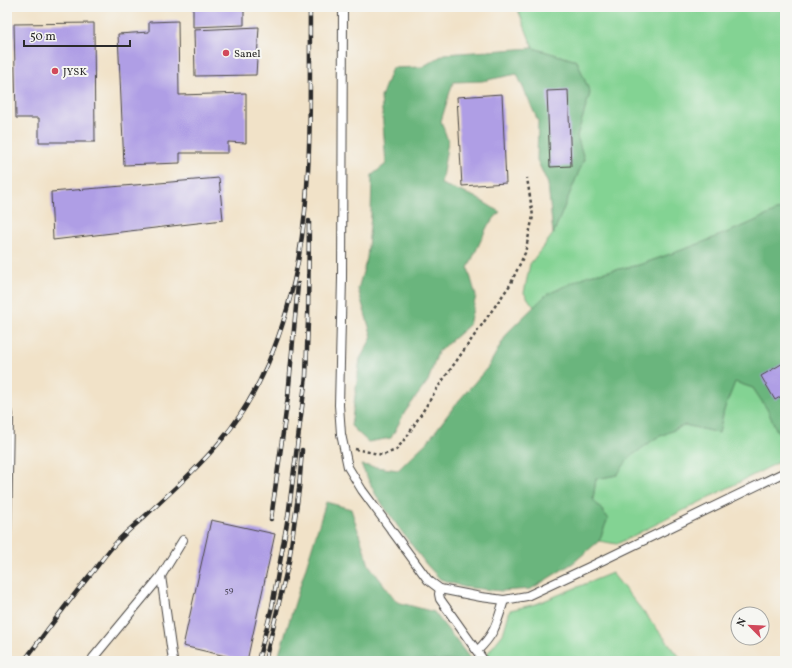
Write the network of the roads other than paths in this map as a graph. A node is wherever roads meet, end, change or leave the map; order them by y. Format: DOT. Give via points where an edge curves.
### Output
graph roads {
  1 [pos="343,7"];
  2 [pos="7,414"];
  3 [pos="785,472"];
  4 [pos="7,537"];
  5 [pos="182,540"];
  6 [pos="161,576"];
  7 [pos="440,589"];
  8 [pos="504,600"];
  9 [pos="477,651"];
  10 [pos="92,661"];
  11 [pos="173,661"];
  12 [pos="484,661"];
  1 -- 7 [label="lane" via="339,405 341,434 348,467 362,490 428,580"];
  2 -- 4 [label="lane"];
  3 -- 8 [label="lane" via="527,596"];
  5 -- 6 [label="lane"];
  6 -- 10 [label="lane"];
  6 -- 11 [label="lane"];
  7 -- 8 [label="lane"];
  7 -- 9 [label="lane" via="440,599"];
  8 -- 9 [label="lane" via="492,634"];
  9 -- 12 [label="lane"];
}
